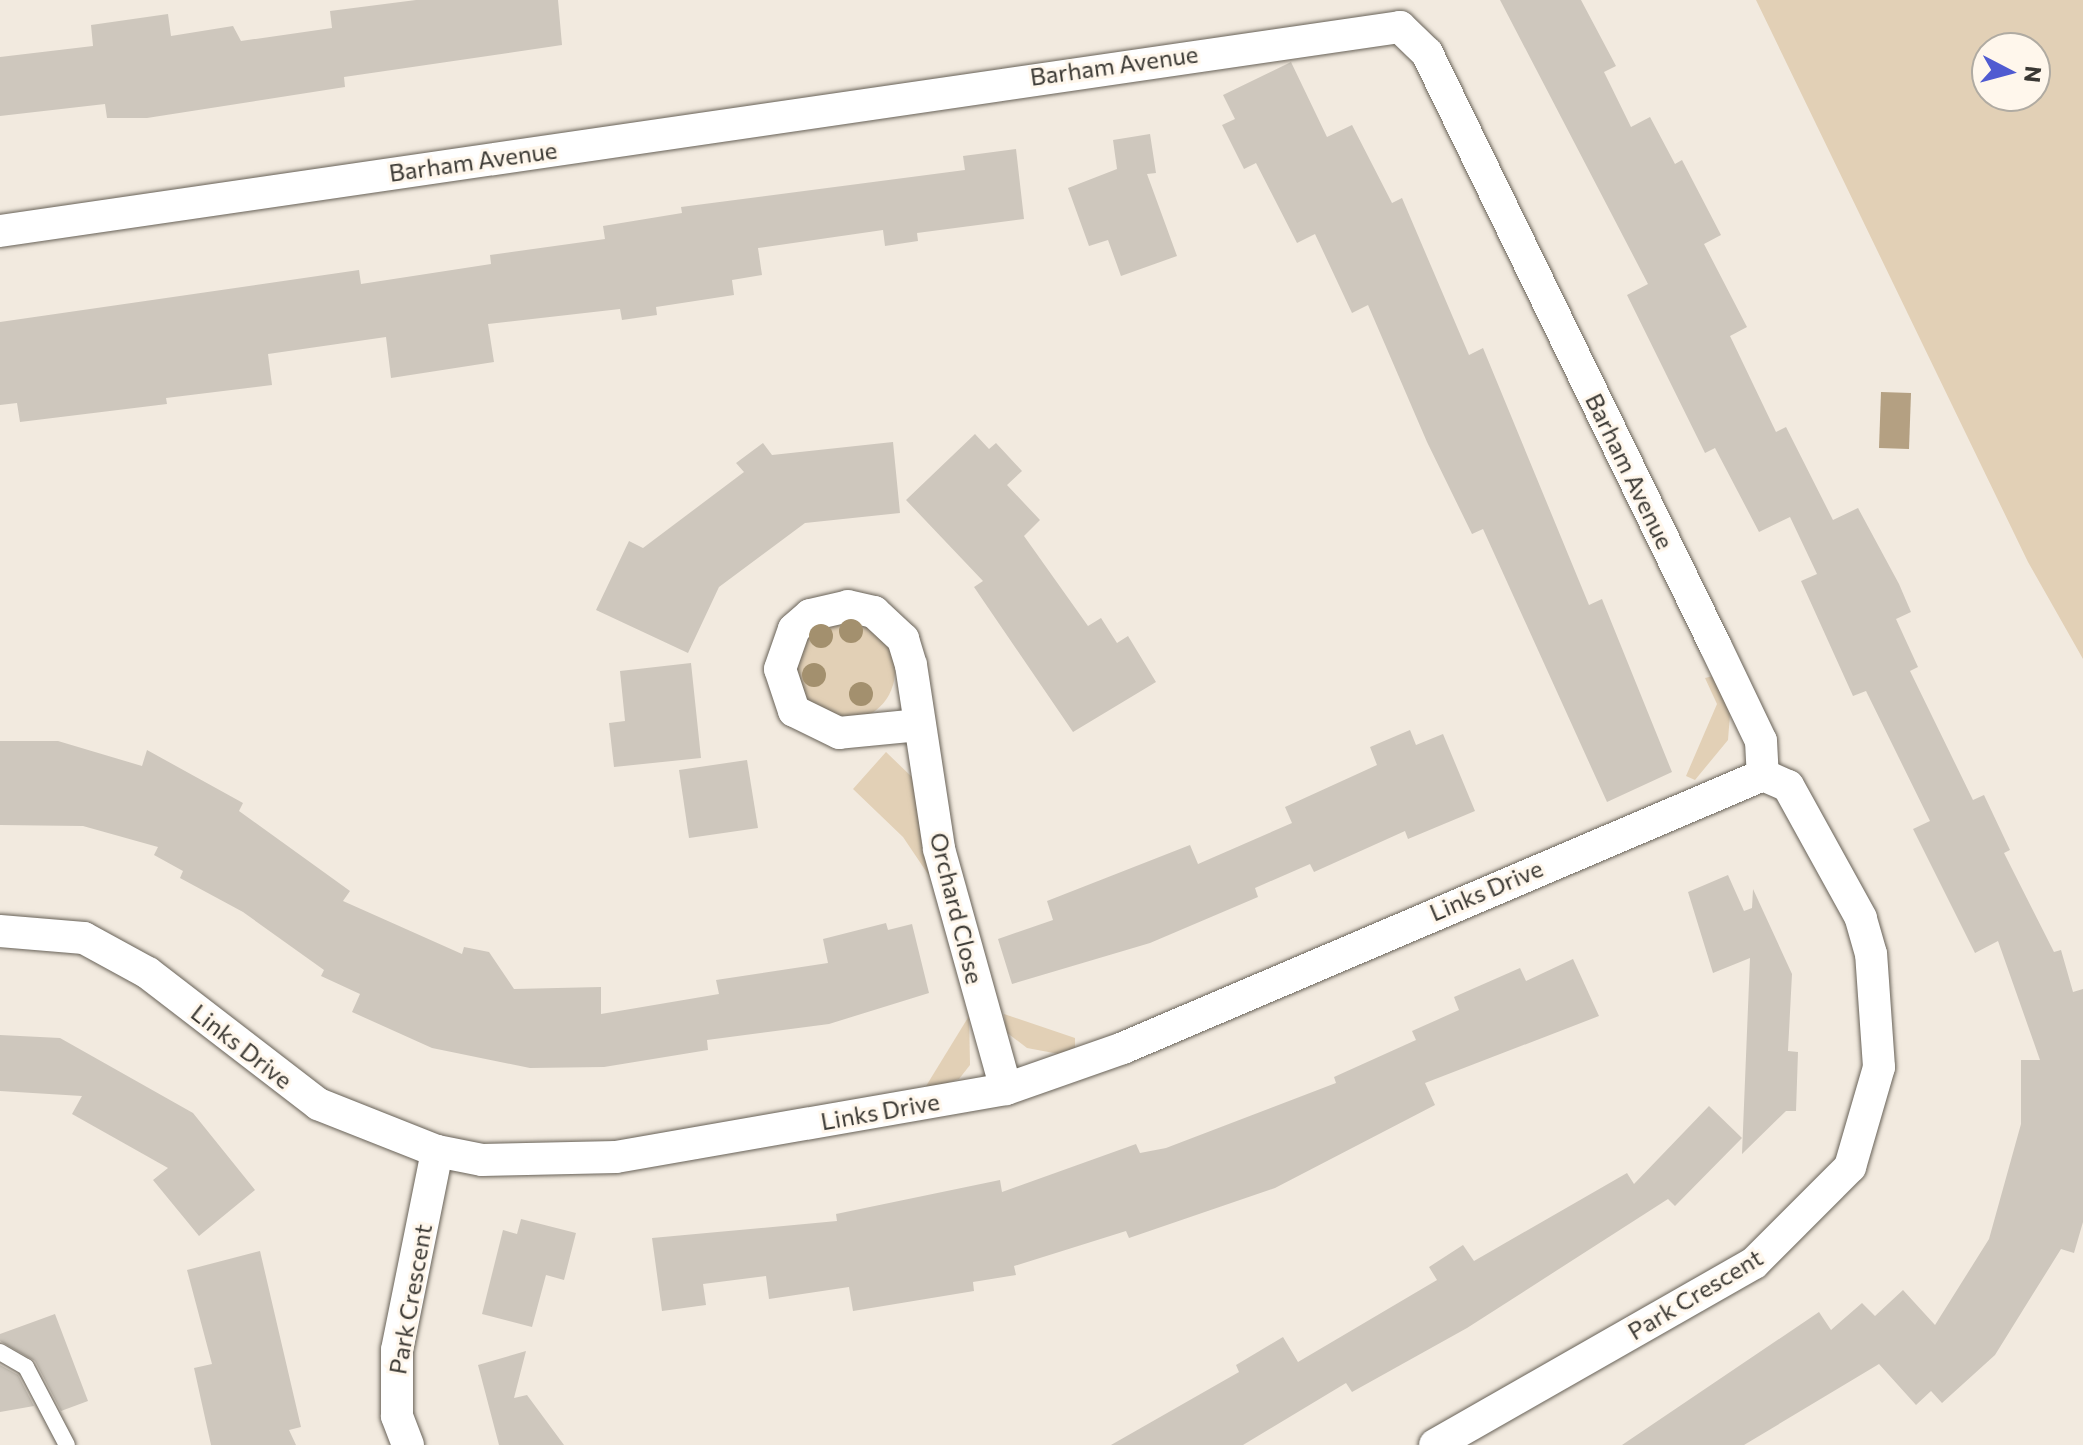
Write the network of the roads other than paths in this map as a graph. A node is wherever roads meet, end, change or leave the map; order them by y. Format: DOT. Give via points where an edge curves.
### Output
graph roads {
  1 [pos="0,231"];
  2 [pos="919,725"];
  3 [pos="1763,775"];
  4 [pos="0,931"];
  5 [pos="1006,1089"];
  6 [pos="437,1151"];
  7 [pos="0,1352"];
  8 [pos="67,1445"];
  9 [pos="408,1445"];
  10 [pos="1435,1445"];
  1 -- 3 [label="street, Barham Avenue" via="1400,27 1427,53 1708,631 1761,741"];
  2 -- 2 [label="street, Orchard Close" via="911,665 891,623 848,606 810,615 794,629 780,669 794,711 839,733"];
  2 -- 5 [label="street, Orchard Close" via="939,849"];
  3 -- 5 [label="street, Links Drive" via="1123,1048"];
  3 -- 10 [label="street, Park Crescent" via="1788,786 1861,918 1871,954 1877,1082 1850,1167 1754,1263"];
  4 -- 6 [label="street, Links Drive" via="84,938 148,973 318,1104"];
  5 -- 6 [label="street, Links Drive" via="616,1157 482,1160"];
  6 -- 9 [label="street, Park Crescent" via="397,1350 397,1416"];
  7 -- 8 [label="lane" via="26,1367"];
}
